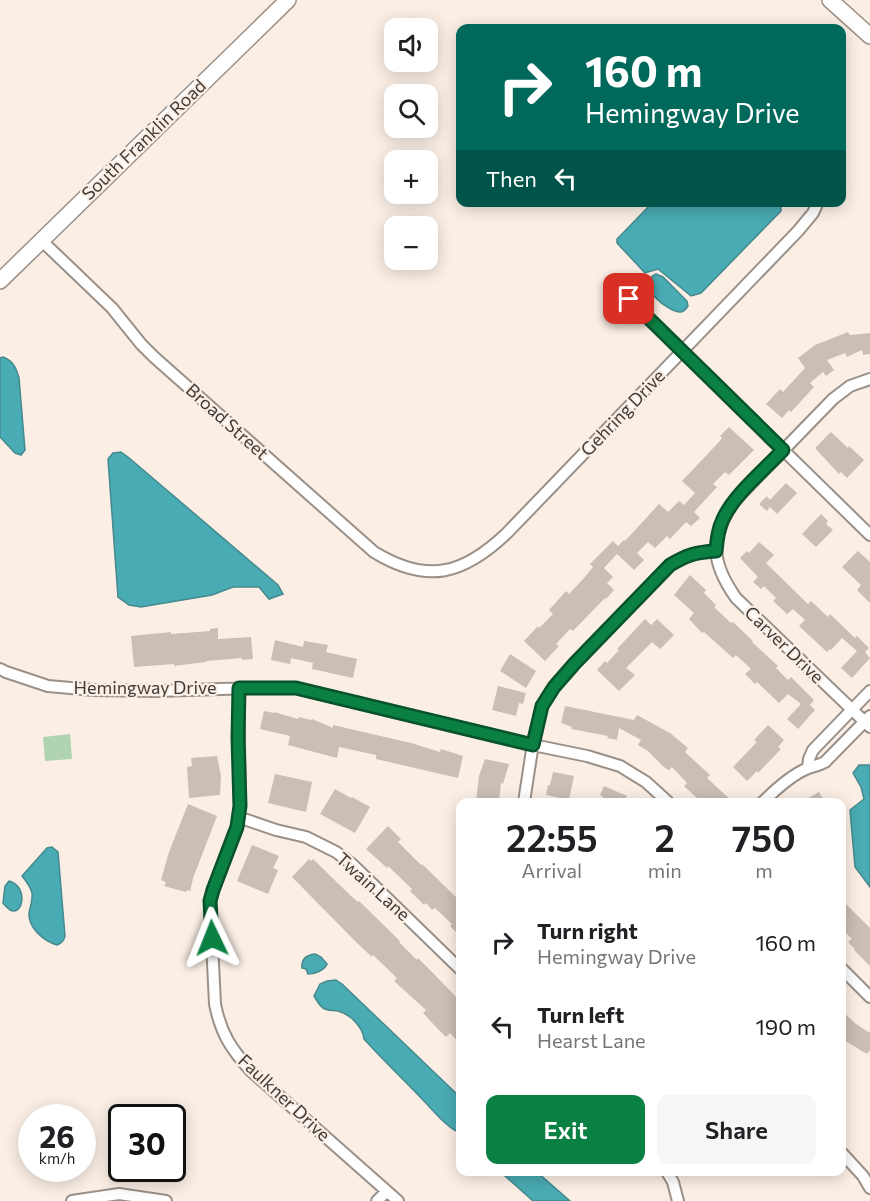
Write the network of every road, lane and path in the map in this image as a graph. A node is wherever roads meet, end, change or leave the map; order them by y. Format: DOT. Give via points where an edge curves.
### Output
graph roads {
  1 [pos="288,0"];
  2 [pos="830,0"];
  3 [pos="870,36"];
  4 [pos="816,207"];
  5 [pos="41,240"];
  6 [pos="0,281"];
  7 [pos="629,299"];
  8 [pos="682,352"];
  9 [pos="870,379"];
  10 [pos="783,450"];
  11 [pos="870,535"];
  12 [pos="716,551"];
  13 [pos="434,572"];
  14 [pos="0,669"];
  15 [pos="239,688"];
  16 [pos="870,691"];
  17 [pos="852,710"];
  18 [pos="868,722"];
  19 [pos="533,745"];
  20 [pos="808,768"];
  21 [pos="525,798"];
  22 [pos="664,798"];
  23 [pos="767,798"];
  24 [pos="238,817"];
  25 [pos="456,965"];
  26 [pos="846,973"];
  27 [pos="870,997"];
  28 [pos="846,1157"];
  29 [pos="669,1176"];
  30 [pos="870,1188"];
  31 [pos="387,1191"];
  32 [pos="72,1201"];
  33 [pos="166,1201"];
  34 [pos="377,1201"];
  35 [pos="398,1201"];
  36 [pos="678,1201"];
  1 -- 5 [label="main road, South Franklin Road"];
  2 -- 3 [label="main road"];
  4 -- 8 [label="street, Gehring Drive" via="798,231"];
  5 -- 6 [label="main road, South Franklin Road"];
  5 -- 13 [label="street, Broad Street" via="112,308 154,357 374,552 404,567"];
  7 -- 8 [label="street"];
  8 -- 10 [label="street"];
  8 -- 13 [label="street, Gehring Drive" via="490,549 466,564"];
  9 -- 10 [label="street" via="850,386 833,399"];
  10 -- 11 [label="street"];
  10 -- 12 [label="street" via="734,501 723,518"];
  12 -- 17 [label="street, Carver Drive" via="725,582 736,598"];
  12 -- 19 [label="street" via="683,556 670,565 583,655 542,706"];
  14 -- 15 [label="street, Hemingway Drive" via="48,686 93,690"];
  15 -- 19 [label="street, Hemingway Drive" via="296,688"];
  15 -- 24 [label="street, Faulkner Drive"];
  16 -- 17 [label="street"];
  17 -- 18 [label="street, Carver Drive"];
  17 -- 20 [label="street" via="813,750"];
  18 -- 20 [label="street" via="825,762"];
  19 -- 21 [label="street"];
  19 -- 22 [label="street, Hemingway Drive" via="620,766"];
  20 -- 23 [label="street"];
  24 -- 25 [label="street, Twain Lane" via="306,837 336,852"];
  24 -- 31 [label="street, Faulkner Drive" via="210,901 215,1004 222,1031 251,1071"];
  26 -- 27 [label="street"];
  28 -- 30 [label="street"];
  29 -- 36 [label="street"];
  31 -- 34 [label="street"];
  31 -- 35 [label="street, Faulkner Drive"];
  32 -- 33 [label="street" via="119,1194"];
}
